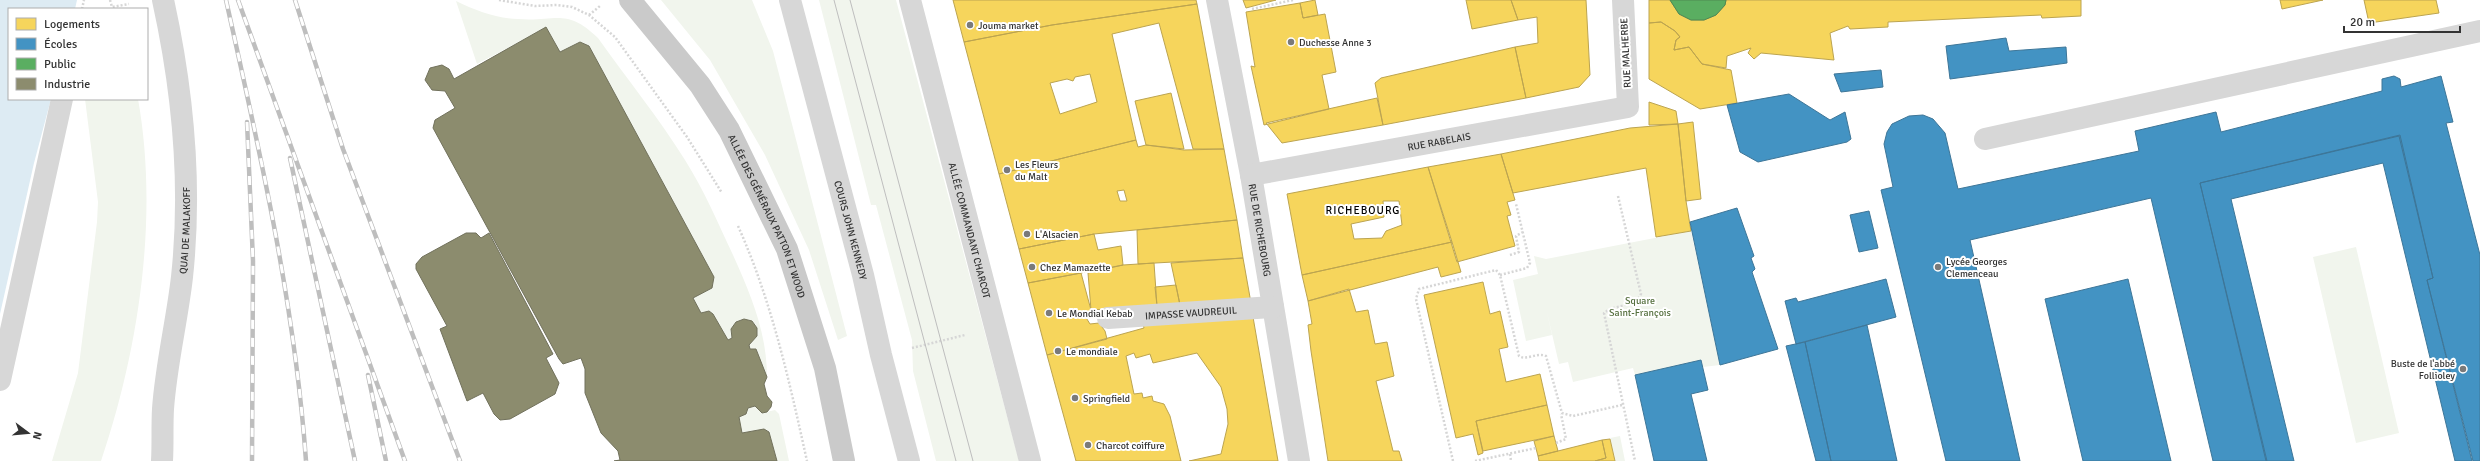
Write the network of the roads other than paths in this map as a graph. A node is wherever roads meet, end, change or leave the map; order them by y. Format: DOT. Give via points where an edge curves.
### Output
graph roads {
  1 [pos="163,0"];
  2 [pos="630,0"];
  3 [pos="790,0"];
  4 [pos="910,0"];
  5 [pos="1623,0"];
  6 [pos="1219,8"];
  7 [pos="2480,31"];
  8 [pos="62,100"];
  9 [pos="1628,107"];
  10 [pos="1985,139"];
  11 [pos="1251,175"];
  12 [pos="1273,307"];
  13 [pos="1108,318"];
  14 [pos="0,380"];
  15 [pos="162,461"];
  16 [pos="844,461"];
  17 [pos="909,461"];
  18 [pos="1030,461"];
  19 [pos="1299,461"];
  1 -- 15 [label="street, QUAI DE MALAKOFF" via="180,91 186,200 182,277 163,409"];
  2 -- 16 [label="main road, ALLÉE DES GÉNÉRAUX PATTON ET WOOD" via="700,86 729,130 787,249 825,368"];
  3 -- 17 [label="street, COURS JOHN KENNEDY"];
  4 -- 18 [label="street, ALLÉE COMMANDANT CHARCOT"];
  5 -- 9 [label="street, RUE MALHERBE"];
  6 -- 11 [label="street, RUE DE RICHEBOURG"];
  7 -- 10 [label="street"];
  8 -- 14 [label="street"];
  9 -- 11 [label="street, RUE RABELAIS"];
  11 -- 12 [label="street, RUE DE RICHEBOURG"];
  12 -- 13 [label="street, IMPASSE VAUDREUIL"];
  12 -- 19 [label="street, RUE DE RICHEBOURG"];
}
